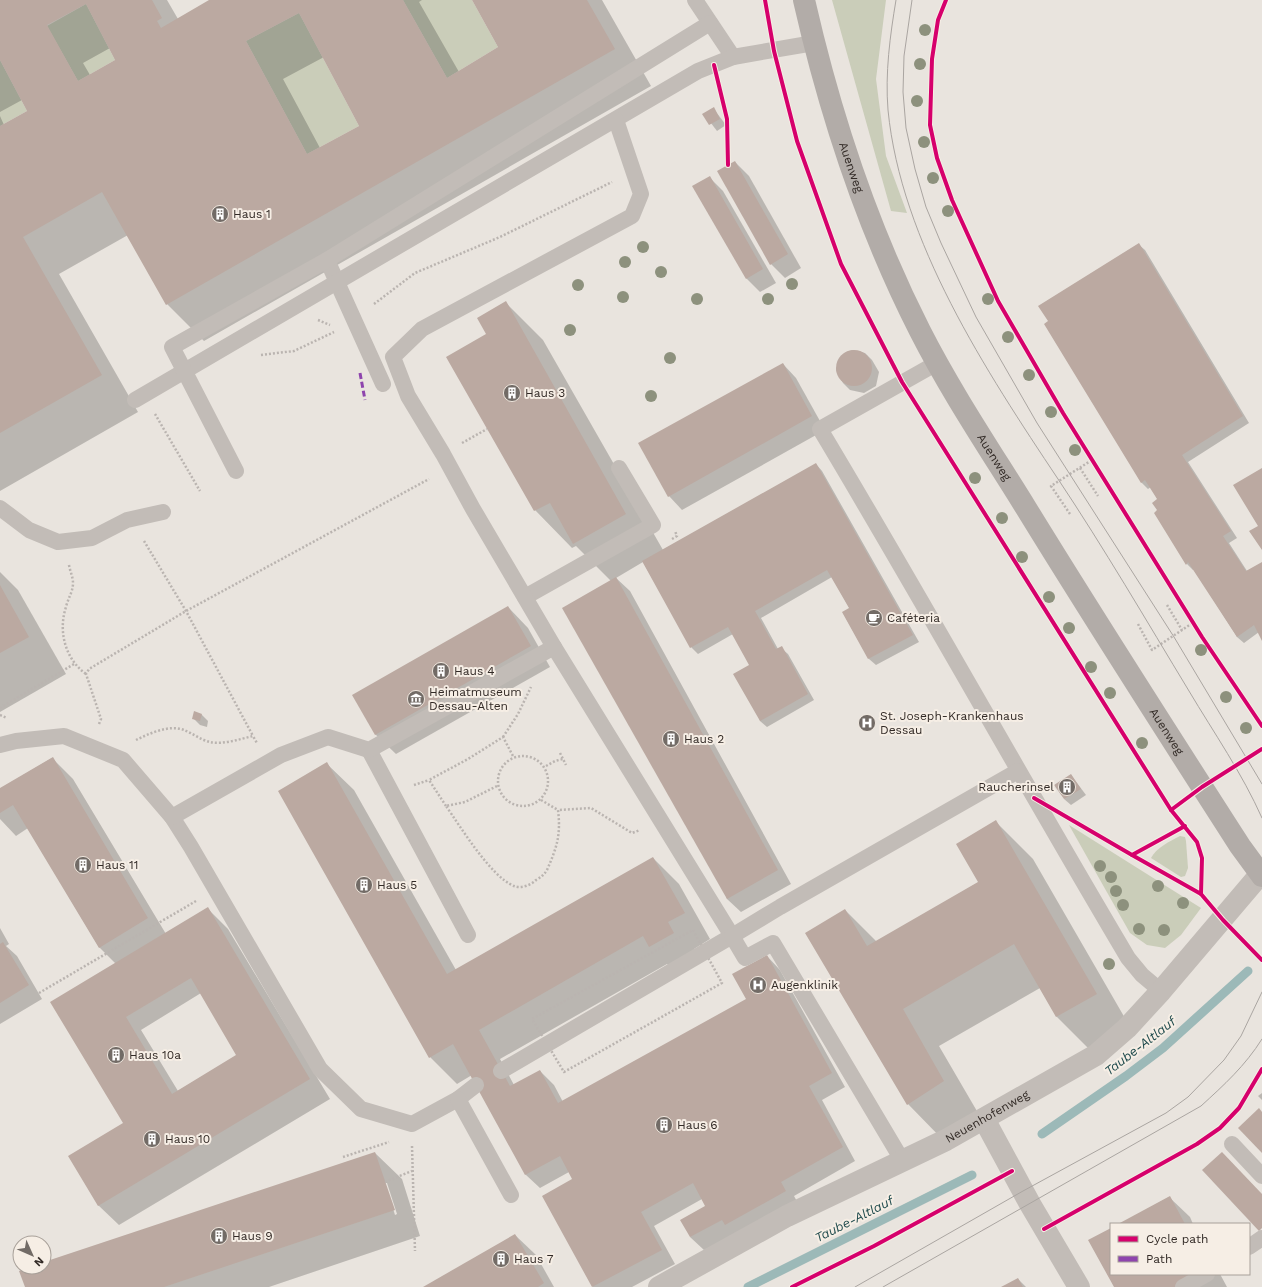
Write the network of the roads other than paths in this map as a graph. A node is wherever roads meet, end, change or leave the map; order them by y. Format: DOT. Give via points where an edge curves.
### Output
graph roads {
  1 [pos="695,0"];
  2 [pos="804,0"];
  3 [pos="710,23"];
  4 [pos="814,43"];
  5 [pos="733,57"];
  6 [pos="616,120"];
  7 [pos="327,260"];
  8 [pos="937,362"];
  9 [pos="383,384"];
  10 [pos="139,397"];
  11 [pos="619,468"];
  12 [pos="236,471"];
  13 [pos="0,508"];
  14 [pos="163,512"];
  15 [pos="525,597"];
  16 [pos="548,650"];
  17 [pos="0,745"];
  18 [pos="369,750"];
  19 [pos="1018,771"];
  20 [pos="172,817"];
  21 [pos="1261,874"];
  22 [pos="468,935"];
  23 [pos="732,936"];
  24 [pos="1162,991"];
  25 [pos="501,1071"];
  26 [pos="476,1085"];
  27 [pos="458,1100"];
  28 [pos="984,1119"];
  29 [pos="1232,1144"];
  30 [pos="902,1160"];
  31 [pos="1262,1176"];
  32 [pos="511,1194"];
  33 [pos="1262,1238"];
  34 [pos="1250,1246"];
  35 [pos="1205,1275"];
  36 [pos="659,1287"];
  37 [pos="1079,1287"];
  38 [pos="1183,1287"];
  1 -- 3 [label="lane"];
  2 -- 4 [label="main road, Auenweg"];
  3 -- 5 [label="lane"];
  3 -- 7 [label="lane"];
  4 -- 5 [label="lane"];
  4 -- 8 [label="main road, Auenweg" via="857,184 919,330"];
  5 -- 6 [label="lane" via="698,71"];
  6 -- 10 [label="lane"];
  6 -- 15 [label="lane" via="641,194 632,216 422,329 393,357 408,396"];
  7 -- 9 [label="lane"];
  7 -- 12 [label="lane" via="172,347"];
  8 -- 19 [label="lane" via="820,429 911,581"];
  8 -- 21 [label="main road, Auenweg" via="1077,590 1240,846"];
  11 -- 15 [label="lane" via="653,525"];
  13 -- 14 [label="lane" via="29,530 58,542 92,538 126,520"];
  15 -- 16 [label="lane"];
  16 -- 18 [label="lane"];
  16 -- 23 [label="lane"];
  17 -- 20 [label="lane" via="64,736 123,760"];
  18 -- 20 [label="lane" via="328,737 281,755"];
  18 -- 22 [label="lane"];
  19 -- 23 [label="lane"];
  19 -- 24 [label="lane" via="1128,958 1142,975"];
  20 -- 27 [label="lane" via="320,1070 361,1109 412,1129"];
  21 -- 24 [label="street, Neuenhofenweg"];
  23 -- 25 [label="lane"];
  23 -- 30 [label="lane" via="745,958 773,942"];
  24 -- 28 [label="street, Neuenhofenweg" via="1127,1028 1096,1055"];
  26 -- 27 [label="lane"];
  27 -- 32 [label="lane"];
  28 -- 30 [label="street, Neuenhofenweg"];
  28 -- 37 [label="street"];
  29 -- 31 [label="lane"];
  30 -- 36 [label="street, Neuenhofenweg" via="787,1216"];
  33 -- 34 [label="lane"];
  35 -- 38 [label="lane"];
}
